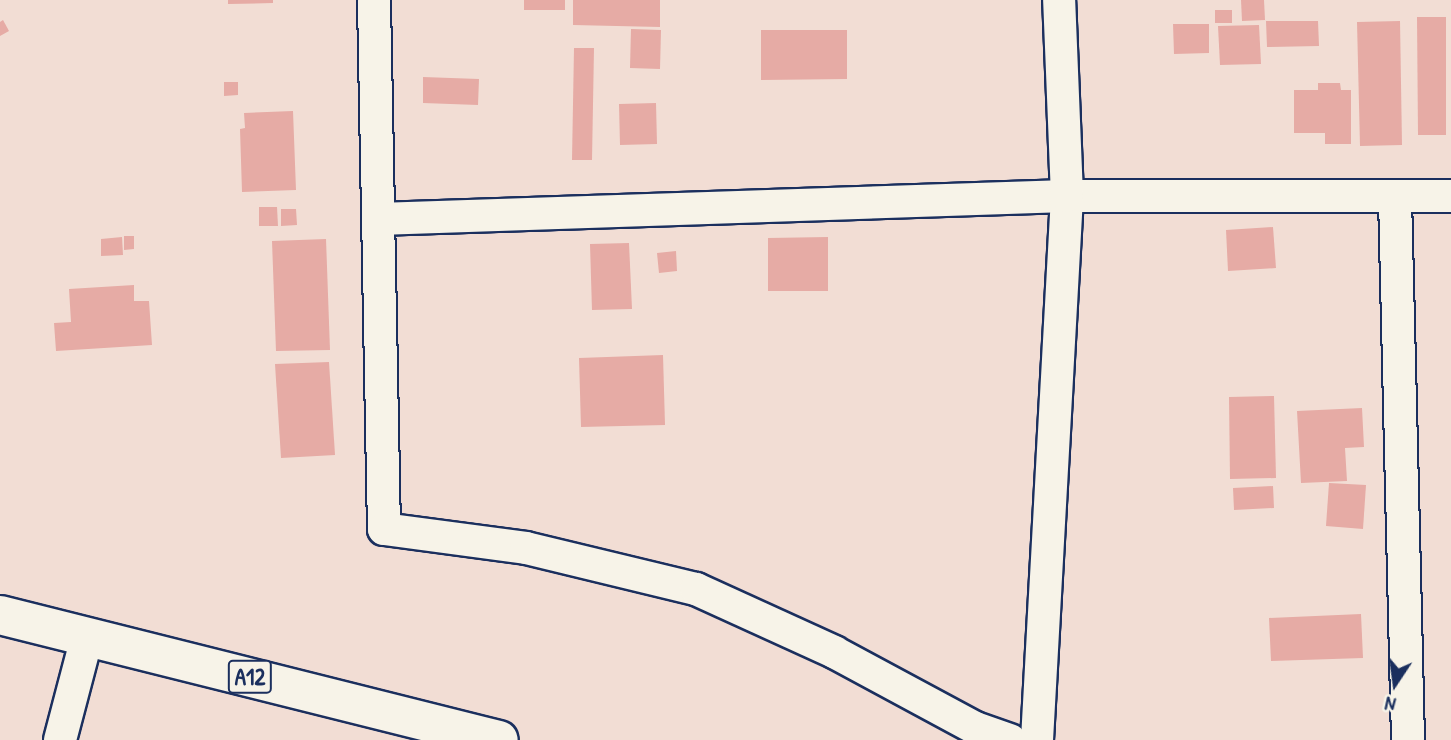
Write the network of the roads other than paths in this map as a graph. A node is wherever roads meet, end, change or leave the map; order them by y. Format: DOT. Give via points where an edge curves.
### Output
graph roads {
  1 [pos="374,0"];
  2 [pos="1059,0"];
  3 [pos="1067,196"];
  4 [pos="1451,196"];
  5 [pos="1395,197"];
  6 [pos="378,219"];
  7 [pos="0,615"];
  8 [pos="87,636"];
  9 [pos="60,740"];
  10 [pos="499,740"];
  11 [pos="1010,740"];
  12 [pos="1037,740"];
  13 [pos="1408,740"];
  1 -- 6 [label="street"];
  2 -- 3 [label="street"];
  3 -- 5 [label="street"];
  3 -- 6 [label="street"];
  3 -- 12 [label="street"];
  4 -- 5 [label="street"];
  5 -- 13 [label="street"];
  6 -- 11 [label="street" via="384,528 526,548 696,589 834,652 975,728"];
  7 -- 8 [label="main road, A12"];
  8 -- 9 [label="street"];
  8 -- 10 [label="main road, A12"];
}
